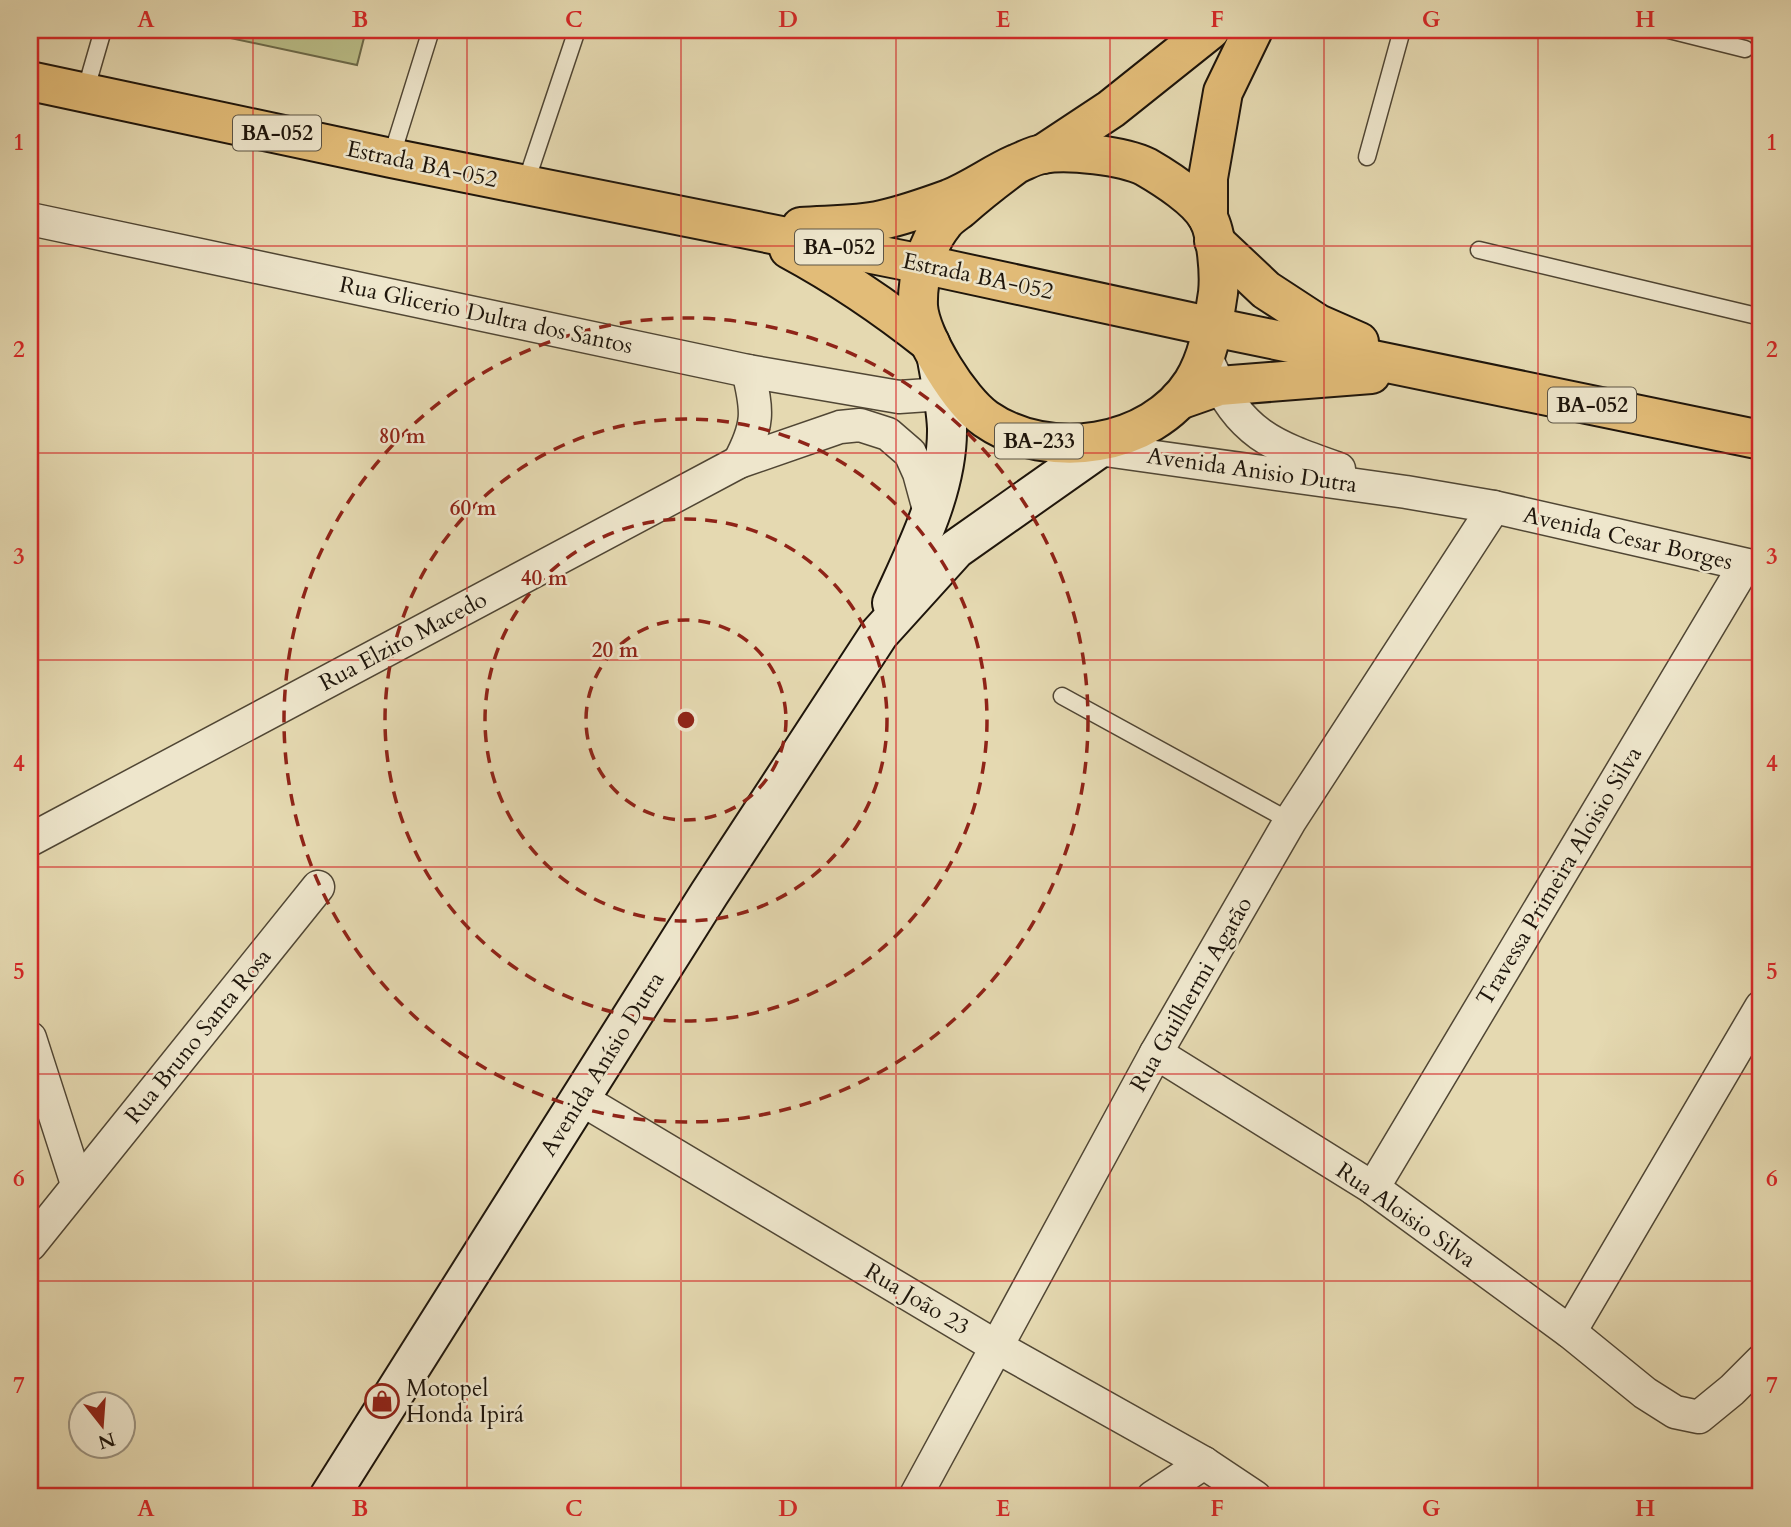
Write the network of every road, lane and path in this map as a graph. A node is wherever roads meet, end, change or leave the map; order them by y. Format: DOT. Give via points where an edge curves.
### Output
graph roads {
  1 [pos="103,30"];
  2 [pos="431,30"];
  3 [pos="577,30"];
  4 [pos="1210,30"];
  5 [pos="1253,30"];
  6 [pos="1402,30"];
  7 [pos="1669,30"];
  8 [pos="1745,49"];
  9 [pos="30,80"];
  10 [pos="85,92"];
  11 [pos="391,158"];
  12 [pos="1367,158"];
  13 [pos="1029,159"];
  14 [pos="525,185"];
  15 [pos="30,219"];
  16 [pos="1211,229"];
  17 [pos="757,231"];
  18 [pos="1479,250"];
  19 [pos="922,264"];
  20 [pos="1761,317"];
  21 [pos="1213,357"];
  22 [pos="937,365"];
  23 [pos="748,371"];
  24 [pos="1422,371"];
  25 [pos="1133,432"];
  26 [pos="1761,440"];
  27 [pos="1098,449"];
  28 [pos="739,462"];
  29 [pos="1406,492"];
  30 [pos="1494,507"];
  31 [pos="930,517"];
  32 [pos="1753,566"];
  33 [pos="879,634"];
  34 [pos="1062,696"];
  35 [pos="1290,821"];
  36 [pos="30,840"];
  37 [pos="318,887"];
  38 [pos="1761,1007"];
  39 [pos="30,1038"];
  40 [pos="1156,1053"];
  41 [pos="581,1099"];
  42 [pos="78,1184"];
  43 [pos="1373,1188"];
  44 [pos="30,1245"];
  45 [pos="1570,1332"];
  46 [pos="997,1347"];
  47 [pos="1761,1361"];
  48 [pos="1204,1464"];
  49 [pos="329,1497"];
  50 [pos="915,1497"];
  51 [pos="1153,1497"];
  52 [pos="1255,1497"];
  1 -- 10 [label="lane"];
  2 -- 11 [label="lane"];
  3 -- 14 [label="lane"];
  4 -- 13 [label="main road, BA-233" via="1111,108"];
  5 -- 16 [label="main road" via="1223,92 1208,178"];
  6 -- 12 [label="lane"];
  7 -- 8 [label="lane"];
  9 -- 10 [label="main road, Estrada BA-052 / BA-052"];
  10 -- 11 [label="main road, Estrada BA-052 / BA-052"];
  11 -- 14 [label="main road, Estrada BA-052 / BA-052"];
  13 -- 16 [label="main road" via="1101,154 1142,165 1179,187"];
  13 -- 17 [label="main road" via="950,199 880,220"];
  13 -- 19 [label="main road, BA-233" via="943,224"];
  14 -- 17 [label="main road, Estrada BA-052 / BA-052"];
  15 -- 23 [label="street, Rua Glicerio Dultra dos Santos"];
  16 -- 21 [label="main road" via="1219,284"];
  16 -- 24 [label="main road" via="1266,290 1318,324"];
  17 -- 19 [label="main road, Estrada BA-052 / BA-052"];
  17 -- 22 [label="main road" via="830,271 894,314"];
  18 -- 20 [label="lane"];
  19 -- 21 [label="main road, Estrada BA-052 / BA-052"];
  19 -- 22 [label="main road, BA-233" via="918,308"];
  21 -- 24 [label="main road, Estrada BA-052 / BA-052"];
  21 -- 24 [label="main road"];
  21 -- 25 [label="main road, BA-233" via="1179,400 1158,419"];
  21 -- 29 [label="street, Avenida Anisio Dutra" via="1230,406 1280,448"];
  22 -- 23 [label="street, Rua Glicerio Dultra dos Santos" via="899,397"];
  22 -- 25 [label="main road, BA-233" via="984,418 1016,435 1048,443 1088,443"];
  22 -- 31 [label="main road" via="947,430"];
  23 -- 28 [label="street" via="756,422"];
  24 -- 26 [label="main road, Estrada BA-052 / BA-052"];
  25 -- 27 [label="main road"];
  27 -- 29 [label="street, Avenida Anisio Dutra"];
  27 -- 33 [label="main road" via="956,549"];
  28 -- 31 [label="street, Rua Elziro Macedo" via="840,427 860,425 888,434 910,453"];
  28 -- 36 [label="street, Rua Elziro Macedo"];
  29 -- 30 [label="street, Avenida Anisio Dutra"];
  30 -- 32 [label="street, Avenida Cesar Borges"];
  30 -- 35 [label="street, Rua Guilhermi Agatão"];
  31 -- 33 [label="main road"];
  32 -- 43 [label="street, Travessa Primeira Aloisio Silva"];
  33 -- 41 [label="main road, Avenida Anísio Dutra"];
  34 -- 35 [label="lane"];
  35 -- 40 [label="street, Rua Guilhermi Agatão"];
  37 -- 42 [label="street, Rua Bruno Santa Rosa"];
  38 -- 45 [label="street"];
  39 -- 42 [label="street"];
  40 -- 43 [label="street, Rua Aloisio Silva"];
  40 -- 46 [label="street, Rua Guilhermi Agatão"];
  41 -- 46 [label="street, Rua João 23"];
  41 -- 49 [label="main road, Avenida Anísio Dutra"];
  42 -- 44 [label="street, Rua Bruno Santa Rosa"];
  43 -- 45 [label="street, Rua Aloisio Silva"];
  45 -- 47 [label="street, Rua Aloisio Silva" via="1645,1393 1675,1412 1699,1417"];
  46 -- 48 [label="street, Rua João 23"];
  46 -- 50 [label="street, Rua Guilhermi Agatão"];
  48 -- 51 [label="street"];
  48 -- 52 [label="street, Rua João 23"];
}
